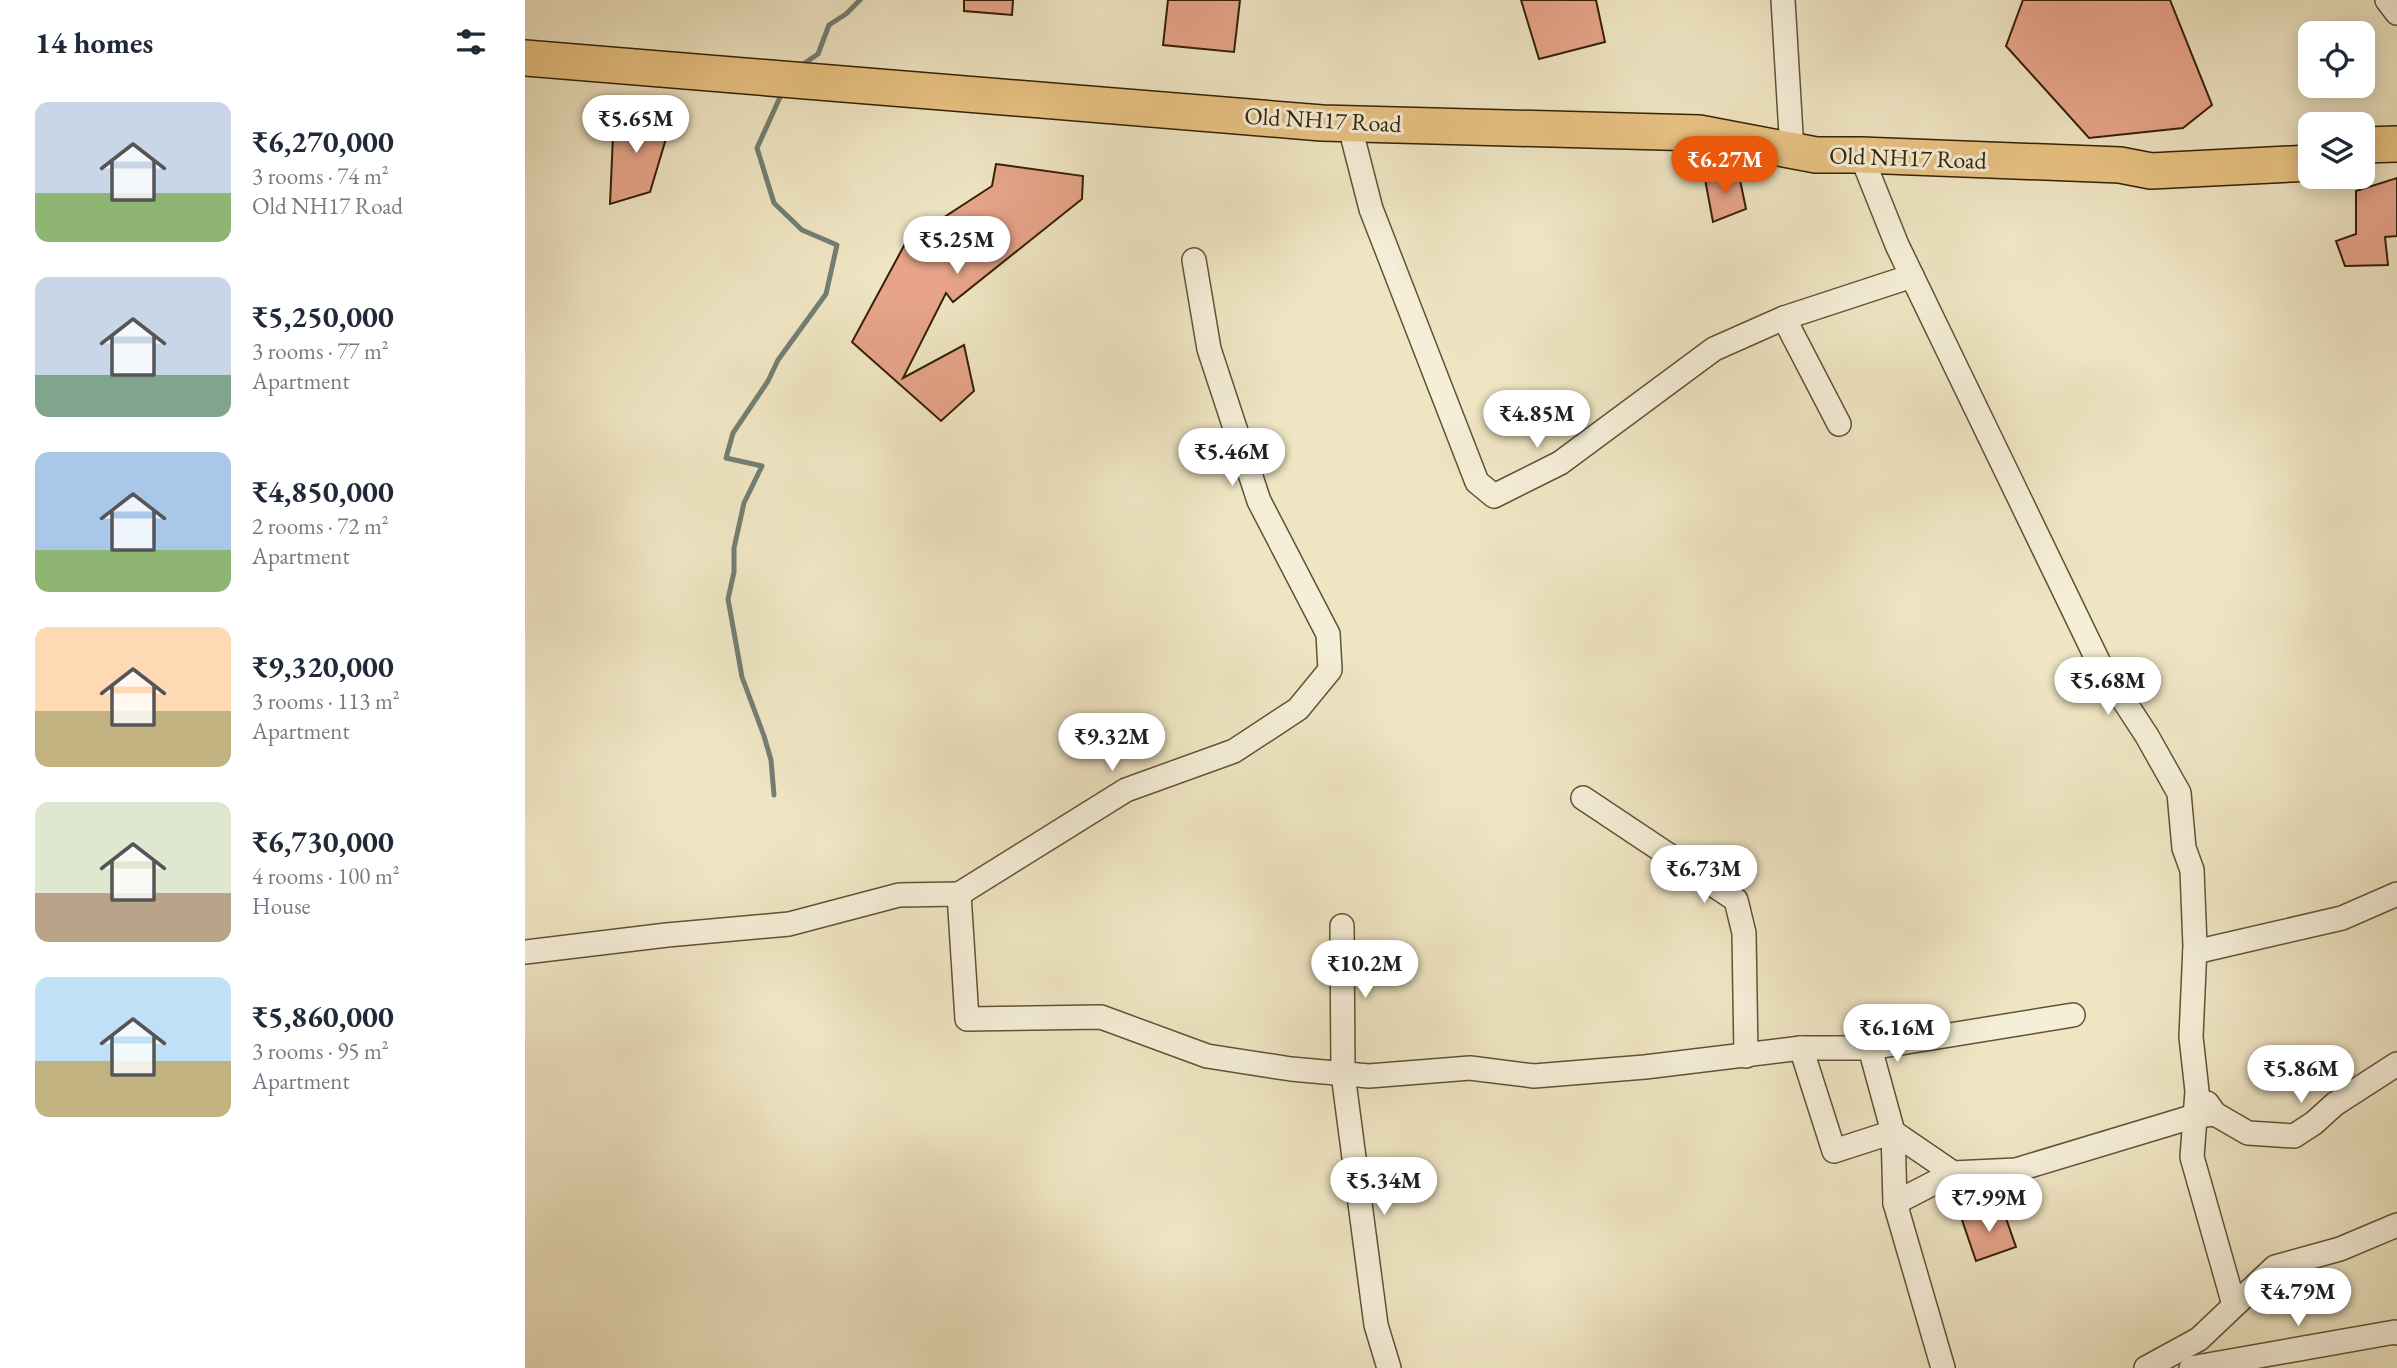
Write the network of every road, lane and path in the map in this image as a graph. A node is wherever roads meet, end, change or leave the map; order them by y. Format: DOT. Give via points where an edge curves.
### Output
graph roads {
  1 [pos="1783,0"];
  2 [pos="2387,0"];
  3 [pos="2397,13"];
  4 [pos="525,58"];
  5 [pos="1349,123"];
  6 [pos="2397,144"];
  7 [pos="2375,145"];
  8 [pos="2298,149"];
  9 [pos="1792,151"];
  10 [pos="1861,155"];
  11 [pos="2397,159"];
  12 [pos="2375,160"];
  13 [pos="2298,164"];
  14 [pos="2120,165"];
  15 [pos="1194,260"];
  16 [pos="1912,276"];
  17 [pos="1784,318"];
  18 [pos="1839,424"];
  19 [pos="1583,798"];
  20 [pos="959,894"];
  21 [pos="2397,894"];
  22 [pos="1342,926"];
  23 [pos="525,952"];
  24 [pos="2195,952"];
  25 [pos="2073,1015"];
  26 [pos="1801,1048"];
  27 [pos="1870,1048"];
  28 [pos="1746,1056"];
  29 [pos="2397,1064"];
  30 [pos="1343,1074"];
  31 [pos="2205,1115"];
  32 [pos="1893,1132"];
  33 [pos="1953,1172"];
  34 [pos="1895,1203"];
  35 [pos="2397,1224"];
  36 [pos="2234,1306"];
  37 [pos="2397,1333"];
  38 [pos="1389,1368"];
  39 [pos="1943,1368"];
  40 [pos="2145,1368"];
  41 [pos="2191,1368"];
  1 -- 9 [label="street"];
  2 -- 3 [label="street"];
  4 -- 5 [label="main road, Old NH17 Road"];
  5 -- 9 [label="main road, Old NH17 Road" via="1699,133"];
  5 -- 17 [label="street" via="1371,209 1477,482 1494,496 1560,463 1714,349"];
  6 -- 7 [label="main road"];
  8 -- 14 [label="main road, Old NH17 Road" via="2152,155"];
  9 -- 10 [label="main road, Old NH17 Road"];
  10 -- 14 [label="main road, Old NH17 Road"];
  10 -- 16 [label="street"];
  11 -- 12 [label="main road"];
  13 -- 14 [label="main road, Old NH17 Road" via="2151,171"];
  15 -- 20 [label="street" via="1209,349 1259,501 1328,634 1330,670 1299,709 1234,751 1126,790"];
  16 -- 17 [label="street"];
  16 -- 24 [label="street" via="2098,661 2179,793 2184,848 2192,870"];
  17 -- 18 [label="street"];
  19 -- 28 [label="street" via="1736,900 1744,933"];
  20 -- 23 [label="street" via="899,895 789,925"];
  20 -- 30 [label="street" via="967,1019 1101,1017 1207,1056"];
  21 -- 24 [label="street" via="2342,918"];
  22 -- 30 [label="street"];
  24 -- 31 [label="street" via="2191,1037 2197,1091"];
  25 -- 27 [label="street"];
  26 -- 27 [label="street"];
  26 -- 28 [label="street"];
  26 -- 32 [label="street" via="1833,1151"];
  27 -- 32 [label="street"];
  28 -- 30 [label="street" via="1534,1076 1470,1068"];
  29 -- 31 [label="street" via="2294,1136 2248,1133"];
  30 -- 38 [label="street" via="1376,1325"];
  31 -- 33 [label="street" via="2016,1170"];
  31 -- 36 [label="street" via="2192,1157"];
  32 -- 33 [label="street"];
  32 -- 34 [label="street"];
  33 -- 34 [label="street"];
  34 -- 39 [label="street"];
  35 -- 36 [label="street" via="2340,1248 2275,1267"];
  36 -- 40 [label="street" via="2199,1339"];
  37 -- 41 [label="street"];
}
